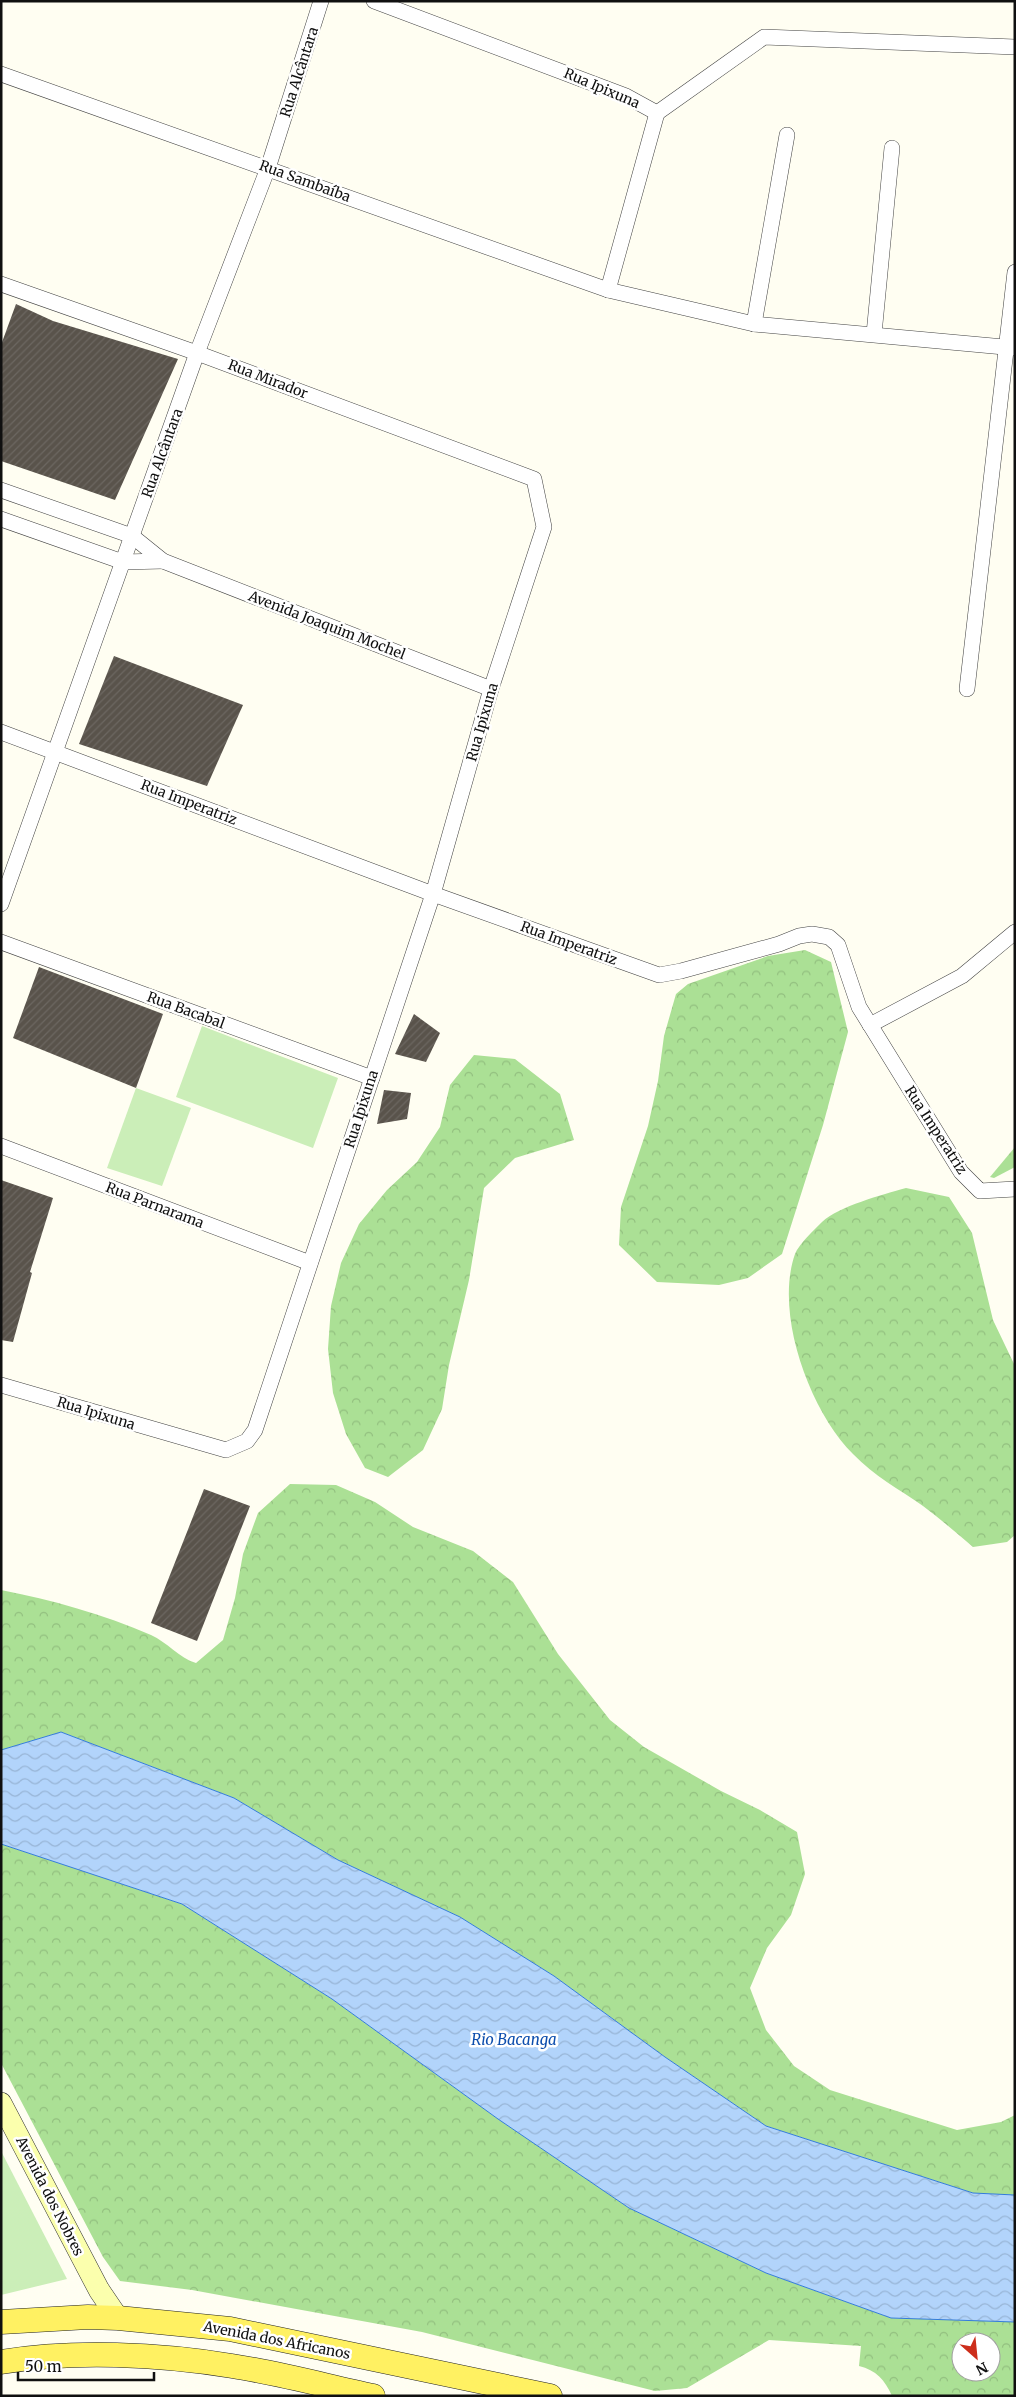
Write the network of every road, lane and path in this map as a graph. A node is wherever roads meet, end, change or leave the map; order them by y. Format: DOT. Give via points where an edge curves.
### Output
graph roads {
  1 [pos="321,1"];
  2 [pos="374,1"];
  3 [pos="1015,47"];
  4 [pos="1,74"];
  5 [pos="657,113"];
  6 [pos="787,135"];
  7 [pos="892,148"];
  8 [pos="268,168"];
  9 [pos="1015,272"];
  10 [pos="1,284"];
  11 [pos="608,290"];
  12 [pos="754,324"];
  13 [pos="874,334"];
  14 [pos="1010,348"];
  15 [pos="198,353"];
  16 [pos="1,490"];
  17 [pos="1,519"];
  18 [pos="544,527"];
  19 [pos="132,536"];
  20 [pos="163,561"];
  21 [pos="123,562"];
  22 [pos="491,689"];
  23 [pos="967,689"];
  24 [pos="1,732"];
  25 [pos="56,751"];
  26 [pos="433,894"];
  27 [pos="1,904"];
  28 [pos="1015,932"];
  29 [pos="1,942"];
  30 [pos="870,1025"];
  31 [pos="372,1078"];
  32 [pos="1,1146"];
  33 [pos="1015,1189"];
  34 [pos="310,1263"];
  35 [pos="1,1385"];
  36 [pos="1,2102"];
  37 [pos="99,2290"];
  38 [pos="88,2317"];
  39 [pos="118,2318"];
  40 [pos="1,2322"];
  41 [pos="1,2362"];
  42 [pos="372,2396"];
  43 [pos="550,2396"];
  1 -- 8 [label="street, Rua Alcântara"];
  2 -- 5 [label="street, Rua Ipixuna" via="626,96"];
  3 -- 5 [label="street" via="764,37"];
  4 -- 8 [label="street, Rua Sambaíba"];
  5 -- 11 [label="street, Rua Ipixuna"];
  6 -- 12 [label="street"];
  7 -- 13 [label="street"];
  8 -- 11 [label="street, Rua Sambaíba"];
  8 -- 15 [label="street, Rua Alcântara"];
  9 -- 14 [label="street"];
  10 -- 15 [label="street, Rua Mirador"];
  11 -- 12 [label="street, Rua Sambaíba"];
  12 -- 13 [label="street, Rua Sambaíba"];
  13 -- 14 [label="street, Rua Sambaíba"];
  14 -- 23 [label="street"];
  15 -- 18 [label="street, Rua Mirador" via="534,479"];
  15 -- 19 [label="street, Rua Alcântara"];
  16 -- 19 [label="street, Avenida Joaquim Mochel"];
  17 -- 21 [label="street, Avenida Joaquim Mochel"];
  18 -- 22 [label="street, Rua Ipixuna"];
  19 -- 20 [label="street, Avenida Joaquim Mochel"];
  19 -- 21 [label="street, Rua Alcântara"];
  20 -- 21 [label="street, Avenida Joaquim Mochel"];
  20 -- 22 [label="street, Avenida Joaquim Mochel"];
  21 -- 25 [label="street, Rua Alcântara"];
  22 -- 26 [label="street, Rua Ipixuna"];
  24 -- 25 [label="street, Rua Imperatriz"];
  25 -- 26 [label="street, Rua Imperatriz"];
  25 -- 27 [label="street, Rua Alcântara"];
  26 -- 30 [label="street, Rua Imperatriz" via="659,975 799,936 824,934 838,946 853,993"];
  26 -- 31 [label="street, Rua Ipixuna"];
  28 -- 30 [label="street" via="962,976"];
  29 -- 31 [label="street, Rua Bacabal"];
  30 -- 33 [label="street, Rua Imperatriz" via="960,1172 980,1192"];
  31 -- 34 [label="street, Rua Ipixuna"];
  32 -- 34 [label="street, Rua Parnarama"];
  34 -- 35 [label="street, Rua Ipixuna" via="255,1430 247,1441 236,1447 226,1450 212,1447"];
  36 -- 37 [label="main road, Avenida dos Nobres"];
  37 -- 38 [label="main road" via="96,2308"];
  37 -- 39 [label="main road, Avenida dos Nobres"];
  38 -- 39 [label="main road, Avenida dos Africanos"];
  38 -- 40 [label="main road, Avenida dos Africanos"];
  39 -- 43 [label="main road, Avenida dos Africanos" via="230,2329"];
  41 -- 42 [label="main road" via="92,2356 187,2360 232,2366"];
}
